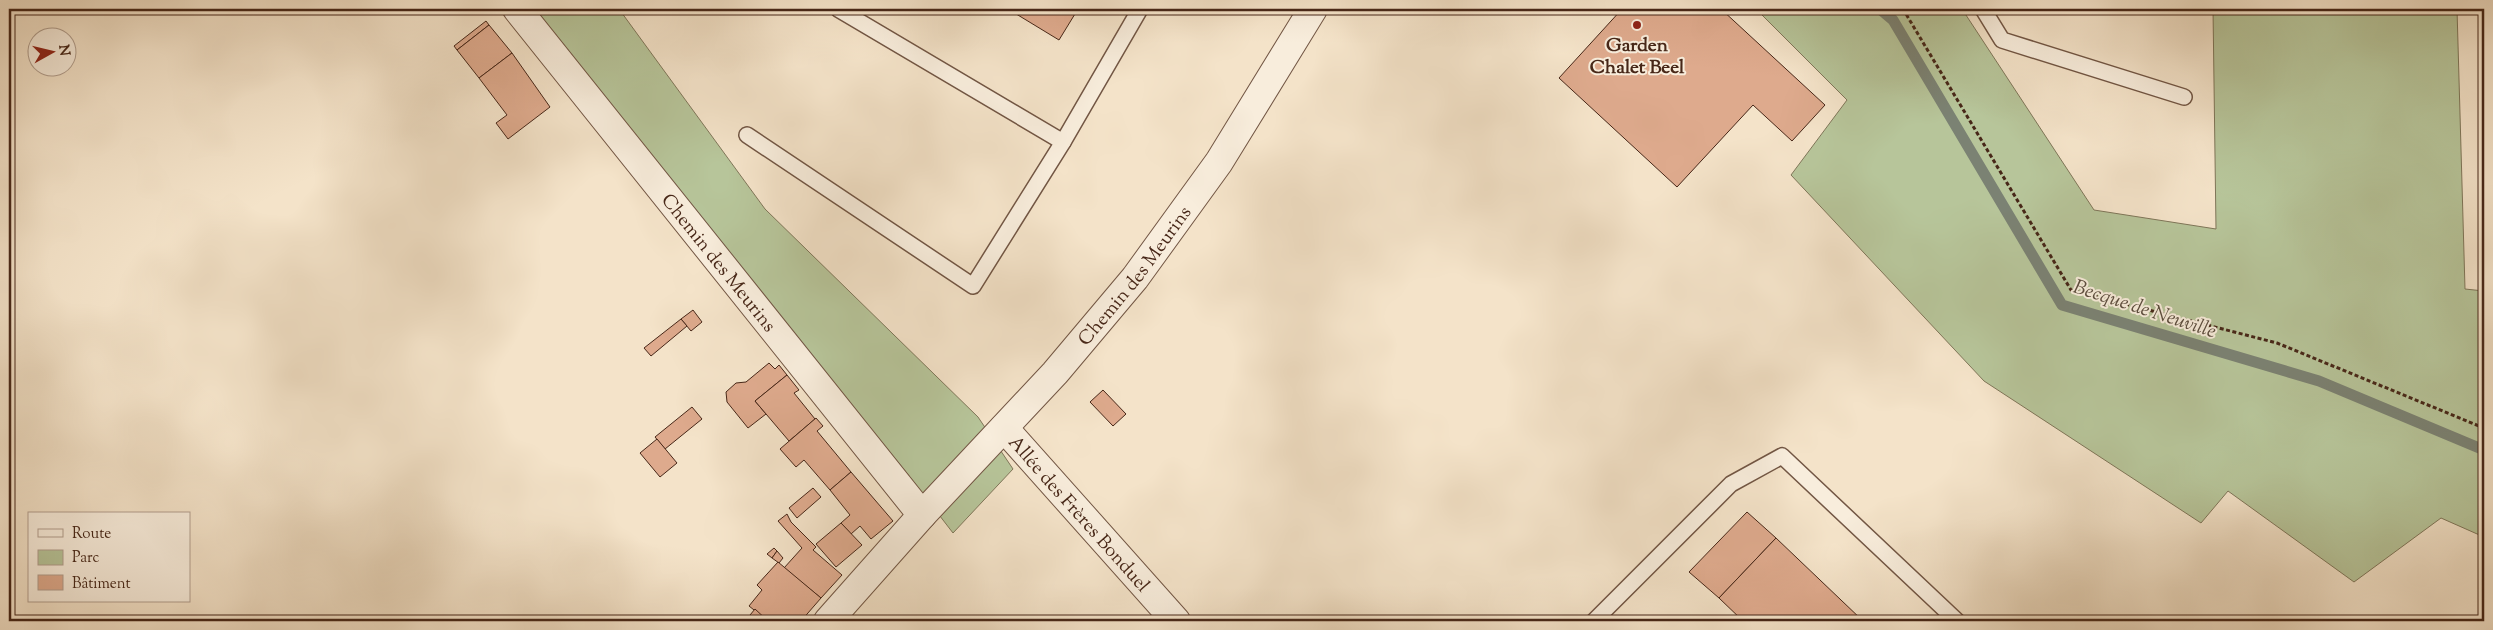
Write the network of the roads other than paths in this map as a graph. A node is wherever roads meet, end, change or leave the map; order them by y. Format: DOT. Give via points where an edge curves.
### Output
graph roads {
  1 [pos="517,9"];
  2 [pos="838,9"];
  3 [pos="1140,9"];
  4 [pos="1313,9"];
  5 [pos="1983,9"];
  6 [pos="2184,97"];
  7 [pos="747,135"];
  8 [pos="1063,142"];
  9 [pos="1004,428"];
  10 [pos="922,515"];
  11 [pos="828,621"];
  12 [pos="1176,621"];
  13 [pos="1594,621"];
  14 [pos="1957,621"];
  1 -- 10 [label="street, Chemin des Meurins"];
  2 -- 8 [label="lane"];
  3 -- 8 [label="lane"];
  4 -- 9 [label="street, Chemin des Meurins" via="1245,122 1164,239 1074,350"];
  5 -- 6 [label="lane" via="2002,40"];
  7 -- 8 [label="lane" via="973,286"];
  9 -- 10 [label="street, Chemin des Meurins"];
  9 -- 12 [label="street, Allée des Frères Bonduel"];
  10 -- 11 [label="street, Chemin des Meurins"];
  13 -- 14 [label="lane" via="1731,484 1782,456"];
}
